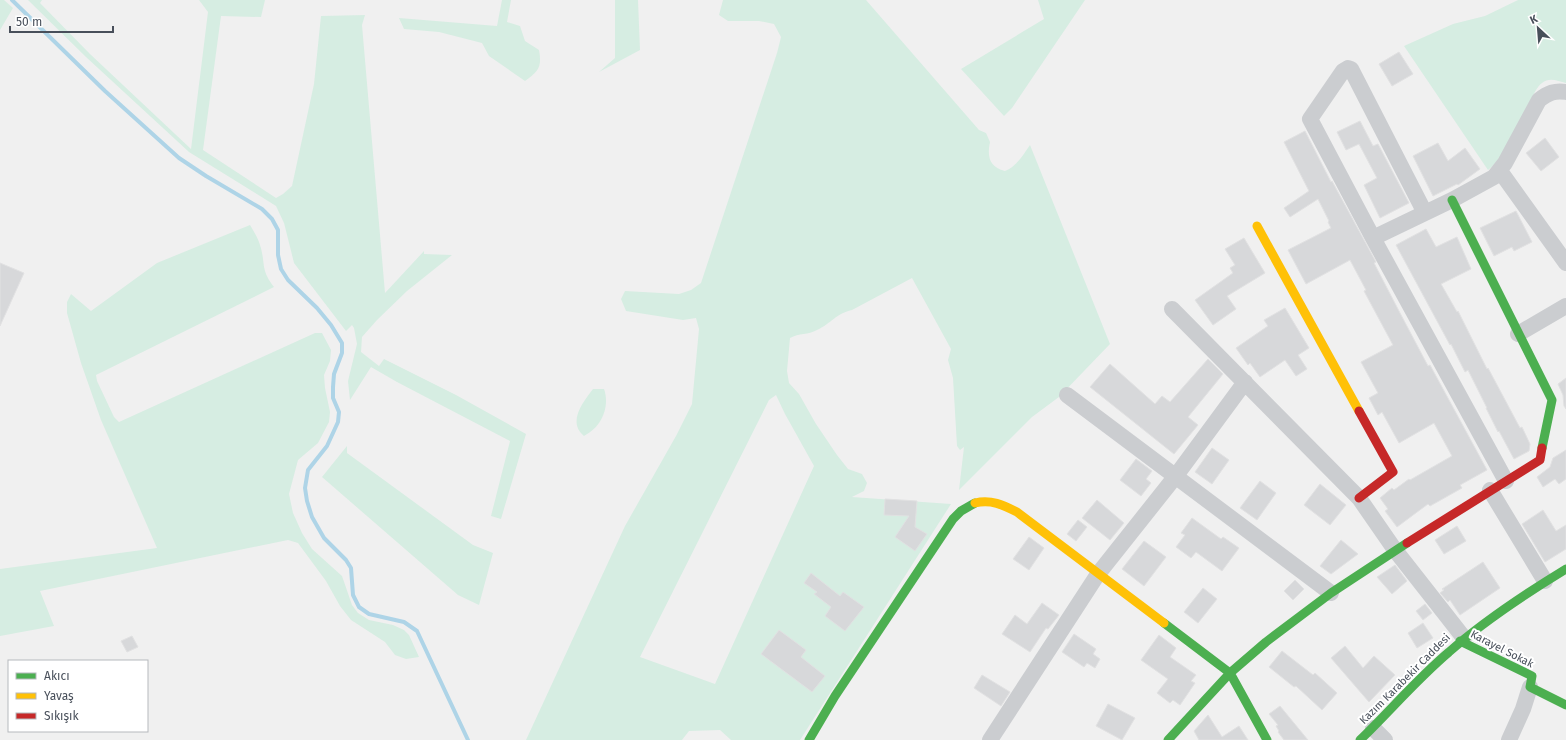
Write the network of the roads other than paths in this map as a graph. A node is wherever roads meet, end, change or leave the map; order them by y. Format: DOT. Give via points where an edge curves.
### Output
graph roads {
  1 [pos="1566,92"];
  2 [pos="1500,171"];
  3 [pos="1452,200"];
  4 [pos="1425,213"];
  5 [pos="1257,226"];
  6 [pos="1373,238"];
  7 [pos="1566,263"];
  8 [pos="1566,306"];
  9 [pos="1172,310"];
  10 [pos="1518,334"];
  11 [pos="1245,382"];
  12 [pos="1067,395"];
  13 [pos="1175,477"];
  14 [pos="1506,481"];
  15 [pos="1490,490"];
  16 [pos="1359,498"];
  17 [pos="1395,550"];
  18 [pos="1566,569"];
  19 [pos="1098,574"];
  20 [pos="1545,581"];
  21 [pos="1331,593"];
  22 [pos="1462,640"];
  23 [pos="1230,673"];
  24 [pos="1530,686"];
  25 [pos="1566,705"];
  26 [pos="1373,728"];
  27 [pos="809,740"];
  28 [pos="990,740"];
  29 [pos="1168,740"];
  30 [pos="1267,740"];
  31 [pos="1360,740"];
  32 [pos="1385,740"];
  33 [pos="1509,740"];
  1 -- 2 [label="street" via="1556,91 1546,94 1539,100"];
  2 -- 3 [label="street" via="1486,182"];
  2 -- 7 [label="street"];
  3 -- 4 [label="street"];
  3 -- 10 [label="street"];
  4 -- 6 [label="street"];
  4 -- 6 [label="street" via="1351,69 1348,68 1340,75 1310,119"];
  5 -- 16 [label="street" via="1392,472"];
  6 -- 14 [label="street"];
  8 -- 10 [label="street"];
  9 -- 11 [label="street"];
  10 -- 14 [label="street" via="1552,400 1540,460"];
  11 -- 13 [label="street"];
  11 -- 16 [label="street"];
  12 -- 13 [label="street"];
  13 -- 19 [label="street"];
  13 -- 21 [label="street"];
  14 -- 15 [label="street"];
  15 -- 17 [label="street"];
  15 -- 20 [label="street"];
  16 -- 17 [label="street"];
  17 -- 21 [label="street"];
  17 -- 22 [label="street"];
  18 -- 20 [label="street, Kazım Karabekir Caddesi"];
  19 -- 23 [label="street"];
  19 -- 27 [label="street" via="1017,512 1002,504 974,502 953,519 835,696"];
  19 -- 28 [label="street"];
  20 -- 22 [label="street, Kazım Karabekir Caddesi" via="1497,612"];
  21 -- 23 [label="street"];
  22 -- 24 [label="street, Karayel Sokak" via="1532,676"];
  22 -- 26 [label="street, Kazım Karabekir Caddesi" via="1432,666"];
  23 -- 29 [label="street"];
  23 -- 30 [label="street"];
  24 -- 25 [label="street, Karayel Sokak"];
  24 -- 33 [label="street"];
  26 -- 31 [label="street, Kazım Karabekir Caddesi"];
  26 -- 32 [label="street"];
}
